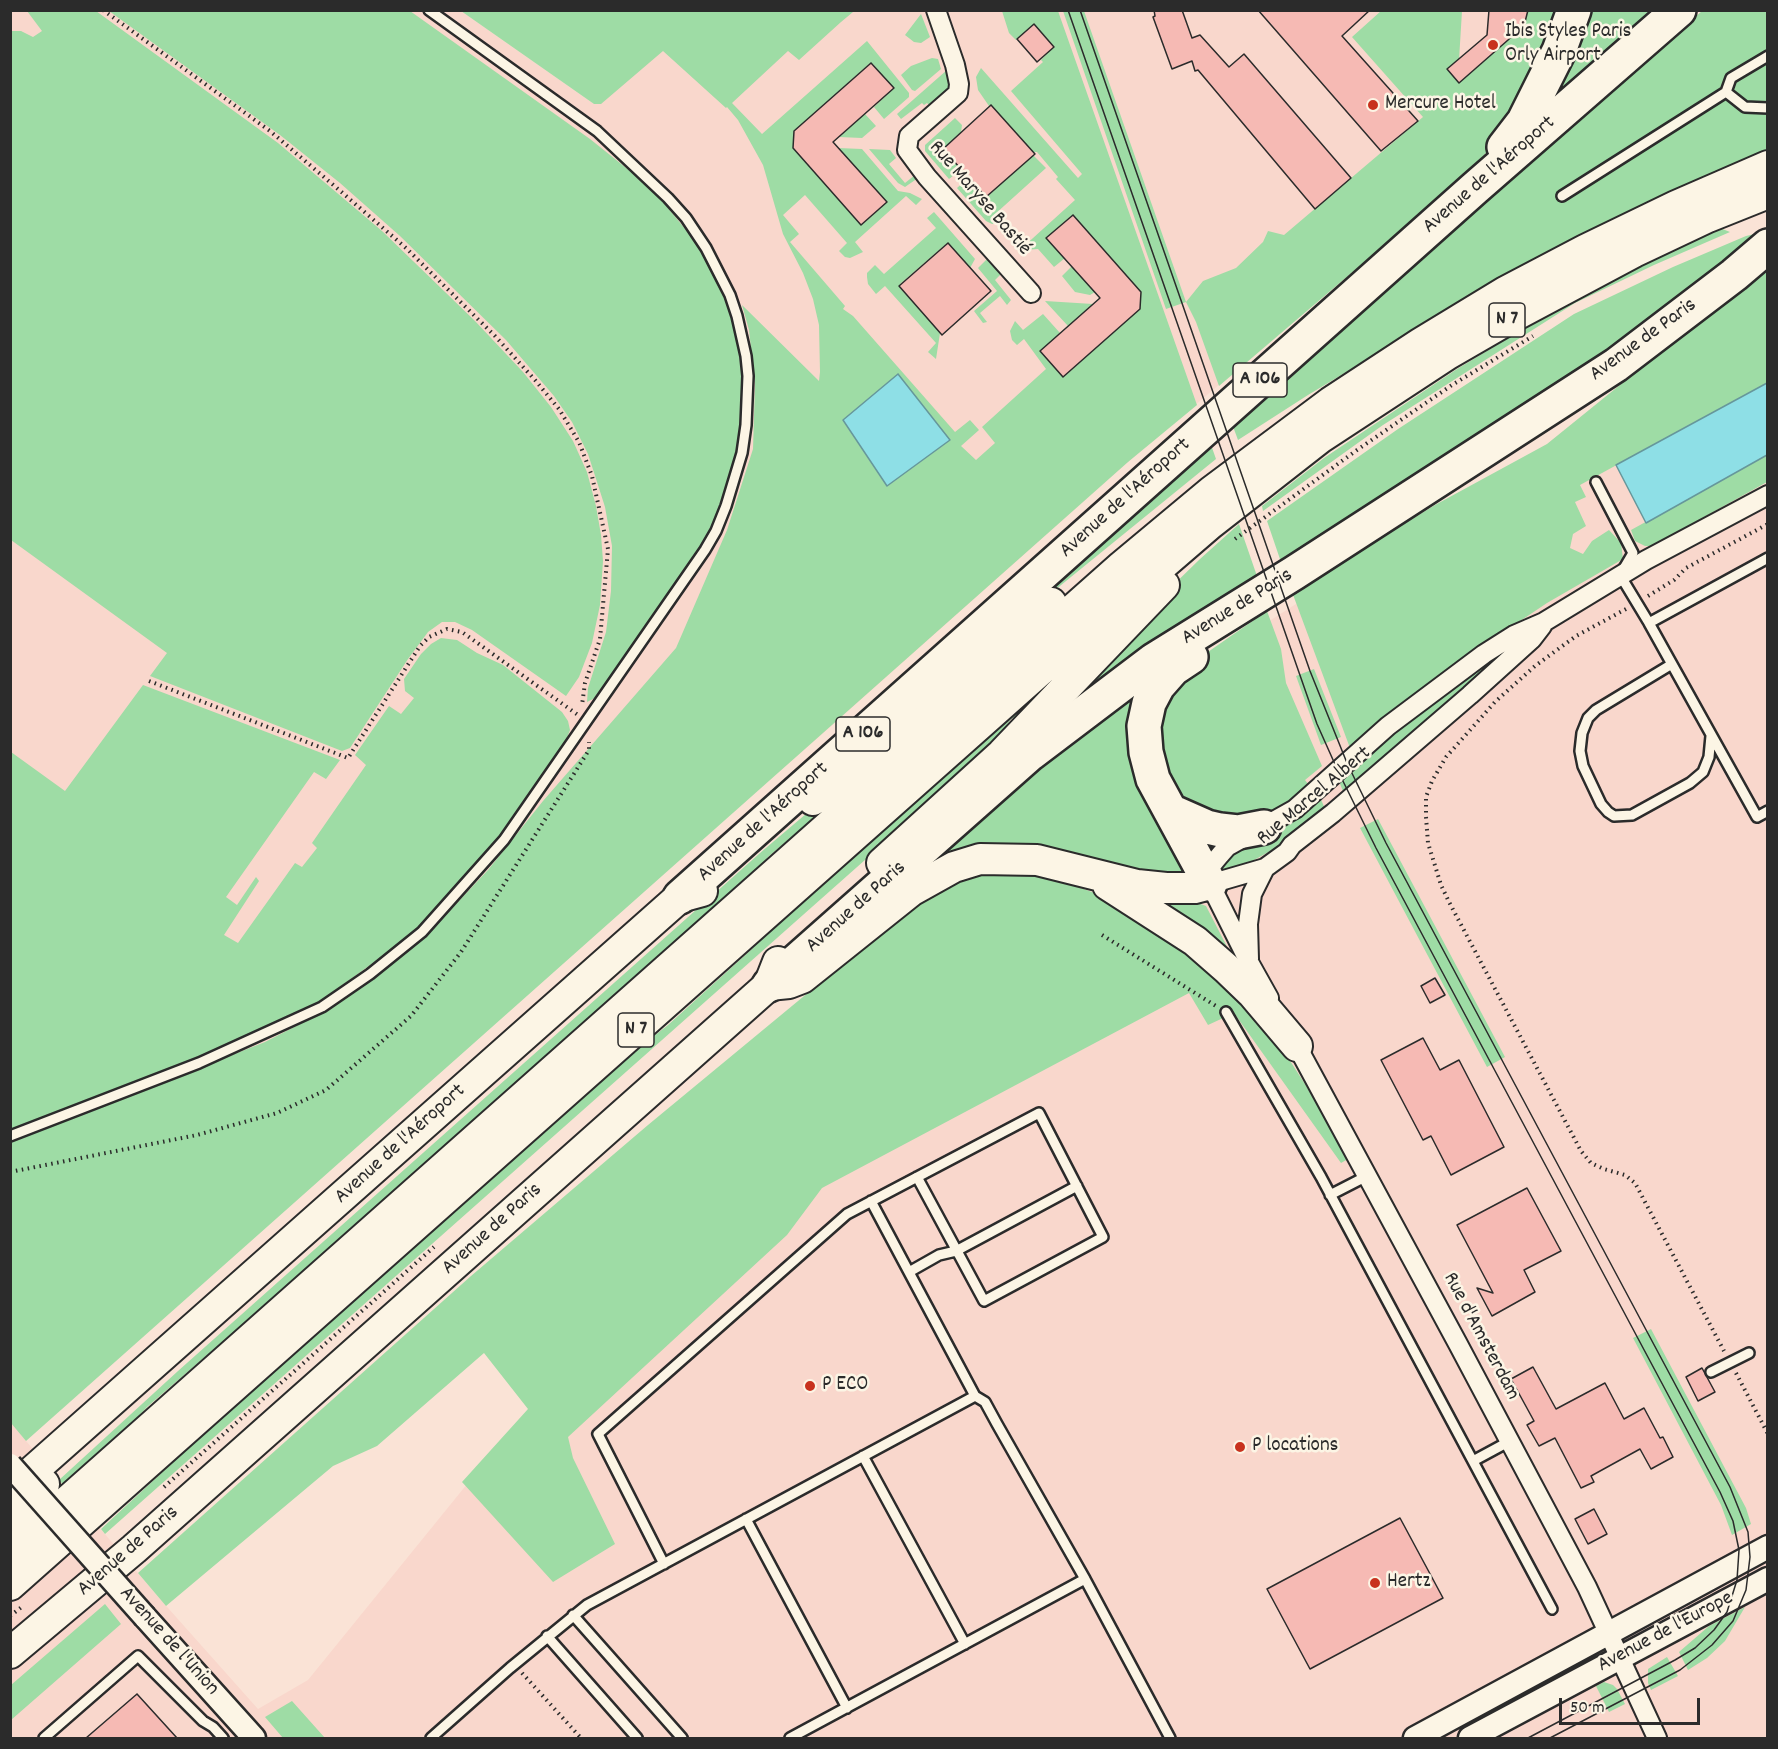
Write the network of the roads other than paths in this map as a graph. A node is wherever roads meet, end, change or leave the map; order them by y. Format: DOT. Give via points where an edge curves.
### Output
graph roads {
  1 [pos="429,10"];
  2 [pos="936,10"];
  3 [pos="1574,10"];
  4 [pos="1679,10"];
  5 [pos="1767,57"];
  6 [pos="1726,92"];
  7 [pos="1767,108"];
  8 [pos="1767,166"];
  9 [pos="1475,188"];
  10 [pos="1767,193"];
  11 [pos="1562,196"];
  12 [pos="1767,246"];
  13 [pos="1031,293"];
  14 [pos="1266,480"];
  15 [pos="1596,482"];
  16 [pos="1212,490"];
  17 [pos="1767,495"];
  18 [pos="1767,558"];
  19 [pos="1294,573"];
  20 [pos="1620,575"];
  21 [pos="1545,622"];
  22 [pos="1649,623"];
  23 [pos="1672,664"];
  24 [pos="1712,736"];
  25 [pos="1767,811"];
  26 [pos="1173,812"];
  27 [pos="1264,827"];
  28 [pos="1265,868"];
  29 [pos="1088,872"];
  30 [pos="1210,884"];
  31 [pos="680,897"];
  32 [pos="1250,964"];
  33 [pos="769,985"];
  34 [pos="1227,1012"];
  35 [pos="1297,1046"];
  36 [pos="10,1136"];
  37 [pos="1367,1176"];
  38 [pos="917,1178"];
  39 [pos="1077,1186"];
  40 [pos="1330,1195"];
  41 [pos="871,1201"];
  42 [pos="956,1251"];
  43 [pos="909,1272"];
  44 [pos="1749,1353"];
  45 [pos="1711,1372"];
  46 [pos="144,1373"];
  47 [pos="975,1396"];
  48 [pos="1510,1442"];
  49 [pos="863,1456"];
  50 [pos="1473,1461"];
  51 [pos="10,1465"];
  52 [pos="10,1491"];
  53 [pos="191,1498"];
  54 [pos="10,1515"];
  55 [pos="746,1519"];
  56 [pos="1767,1547"];
  57 [pos="10,1552"];
  58 [pos="664,1564"];
  59 [pos="1085,1579"];
  60 [pos="1767,1579"];
  61 [pos="10,1585"];
  62 [pos="1552,1609"];
  63 [pos="573,1615"];
  64 [pos="10,1632"];
  65 [pos="1608,1632"];
  66 [pos="548,1636"];
  67 [pos="965,1644"];
  68 [pos="10,1653"];
  69 [pos="1621,1658"];
  70 [pos="847,1708"];
  71 [pos="44,1738"];
  72 [pos="223,1738"];
  73 [pos="254,1738"];
  74 [pos="431,1738"];
  75 [pos="638,1738"];
  76 [pos="682,1738"];
  77 [pos="790,1738"];
  78 [pos="1170,1738"];
  79 [pos="1414,1738"];
  80 [pos="1470,1738"];
  81 [pos="1657,1738"];
  1 -- 36 [label="lane" via="597,131 668,198 706,248 730,295 742,335 748,376 746,425 735,481 705,550 504,840 422,932 322,1007 209,1059"];
  2 -- 13 [label="street, Rue Maryse Bastié" via="955,65 958,93 909,136 907,150"];
  3 -- 9 [label="highway" via="1559,51 1524,121"];
  4 -- 9 [label="highway, Avenue de l'Aéroport / A 106"];
  5 -- 6 [label="lane" via="1731,78"];
  6 -- 7 [label="lane" via="1745,107"];
  6 -- 11 [label="lane"];
  8 -- 16 [label="highway, N 7" via="1666,211 1505,292 1369,376"];
  9 -- 31 [label="highway, Avenue de l'Aéroport / A 106"];
  10 -- 14 [label="highway, N 7" via="1634,252 1512,317 1320,438"];
  12 -- 19 [label="highway, Avenue de Paris" via="1616,364"];
  14 -- 33 [label="highway" via="1226,530 1195,554 1002,754 790,946 777,963"];
  14 -- 61 [label="highway, N 7" via="1174,553 1044,667"];
  15 -- 20 [label="lane" via="1633,552"];
  16 -- 31 [label="highway" via="1164,511 890,733 714,885"];
  16 -- 57 [label="highway, N 7"];
  17 -- 20 [label="street, Rue Marcel Albert"];
  18 -- 22 [label="lane"];
  19 -- 26 [label="highway" via="1255,614 1173,669 1149,703 1144,726 1146,752 1153,778"];
  19 -- 33 [label="highway, Avenue de Paris" via="1154,660 1030,754"];
  20 -- 21 [label="street, Rue Marcel Albert"];
  20 -- 22 [label="lane"];
  21 -- 27 [label="street, Rue Marcel Albert" via="1514,635 1449,678 1295,809"];
  21 -- 28 [label="street, Rue Marcel Albert" via="1532,639 1470,695"];
  22 -- 23 [label="lane"];
  23 -- 24 [label="lane"];
  23 -- 24 [label="lane" via="1588,718 1580,751 1601,804 1614,816 1632,815 1690,783 1703,772"];
  24 -- 25 [label="lane" via="1757,817"];
  26 -- 27 [label="highway" via="1220,830 1238,832"];
  26 -- 30 [label="highway"];
  27 -- 30 [label="street, Rue Marcel Albert" via="1227,847 1213,861"];
  28 -- 30 [label="street, Rue Marcel Albert"];
  28 -- 32 [label="street, Rue d'Amsterdam" via="1252,894 1248,924"];
  29 -- 30 [label="highway" via="1166,888"];
  29 -- 33 [label="highway" via="1013,858 980,859 954,867 911,891 802,978"];
  29 -- 35 [label="highway" via="1194,941 1253,994"];
  30 -- 32 [label="street, Rue d'Amsterdam"];
  31 -- 46 [label="highway, Avenue de l'Aéroport"];
  32 -- 35 [label="street, Rue d'Amsterdam"];
  33 -- 53 [label="highway, Avenue de Paris"];
  34 -- 40 [label="lane"];
  35 -- 37 [label="street, Rue d'Amsterdam"];
  37 -- 40 [label="lane"];
  37 -- 48 [label="street, Rue d'Amsterdam"];
  38 -- 39 [label="lane" via="1039,1113"];
  38 -- 41 [label="lane"];
  38 -- 42 [label="lane"];
  39 -- 42 [label="lane"];
  39 -- 42 [label="lane" via="1103,1237 1015,1286 984,1301"];
  40 -- 50 [label="lane"];
  41 -- 43 [label="lane"];
  41 -- 58 [label="lane" via="847,1214 598,1434"];
  42 -- 43 [label="lane" via="939,1255"];
  43 -- 47 [label="lane"];
  44 -- 45 [label="lane"];
  46 -- 52 [label="highway, Avenue de l'Aéroport"];
  46 -- 54 [label="highway" via="134,1401"];
  47 -- 49 [label="lane"];
  47 -- 59 [label="lane" via="985,1402"];
  48 -- 50 [label="lane"];
  48 -- 65 [label="street, Rue d'Amsterdam"];
  49 -- 55 [label="lane"];
  49 -- 67 [label="lane"];
  50 -- 62 [label="lane"];
  51 -- 73 [label="street, Avenue de l'Union, bridge"];
  53 -- 64 [label="highway" via="166,1504 151,1514"];
  53 -- 68 [label="highway, Avenue de Paris"];
  55 -- 58 [label="lane"];
  55 -- 70 [label="lane"];
  56 -- 65 [label="street, Avenue de l'Europe"];
  58 -- 63 [label="lane"];
  59 -- 67 [label="lane"];
  59 -- 78 [label="lane"];
  60 -- 69 [label="street, Avenue de l'Europe"];
  63 -- 66 [label="lane"];
  63 -- 76 [label="lane"];
  65 -- 69 [label="street, Rue d'Amsterdam"];
  65 -- 79 [label="street, Avenue de l'Europe"];
  66 -- 74 [label="lane"];
  66 -- 75 [label="lane"];
  67 -- 70 [label="lane"];
  69 -- 80 [label="street, Avenue de l'Europe"];
  69 -- 81 [label="street, Rue d'Amsterdam"];
  70 -- 77 [label="lane"];
  71 -- 72 [label="lane" via="138,1656"];
}
